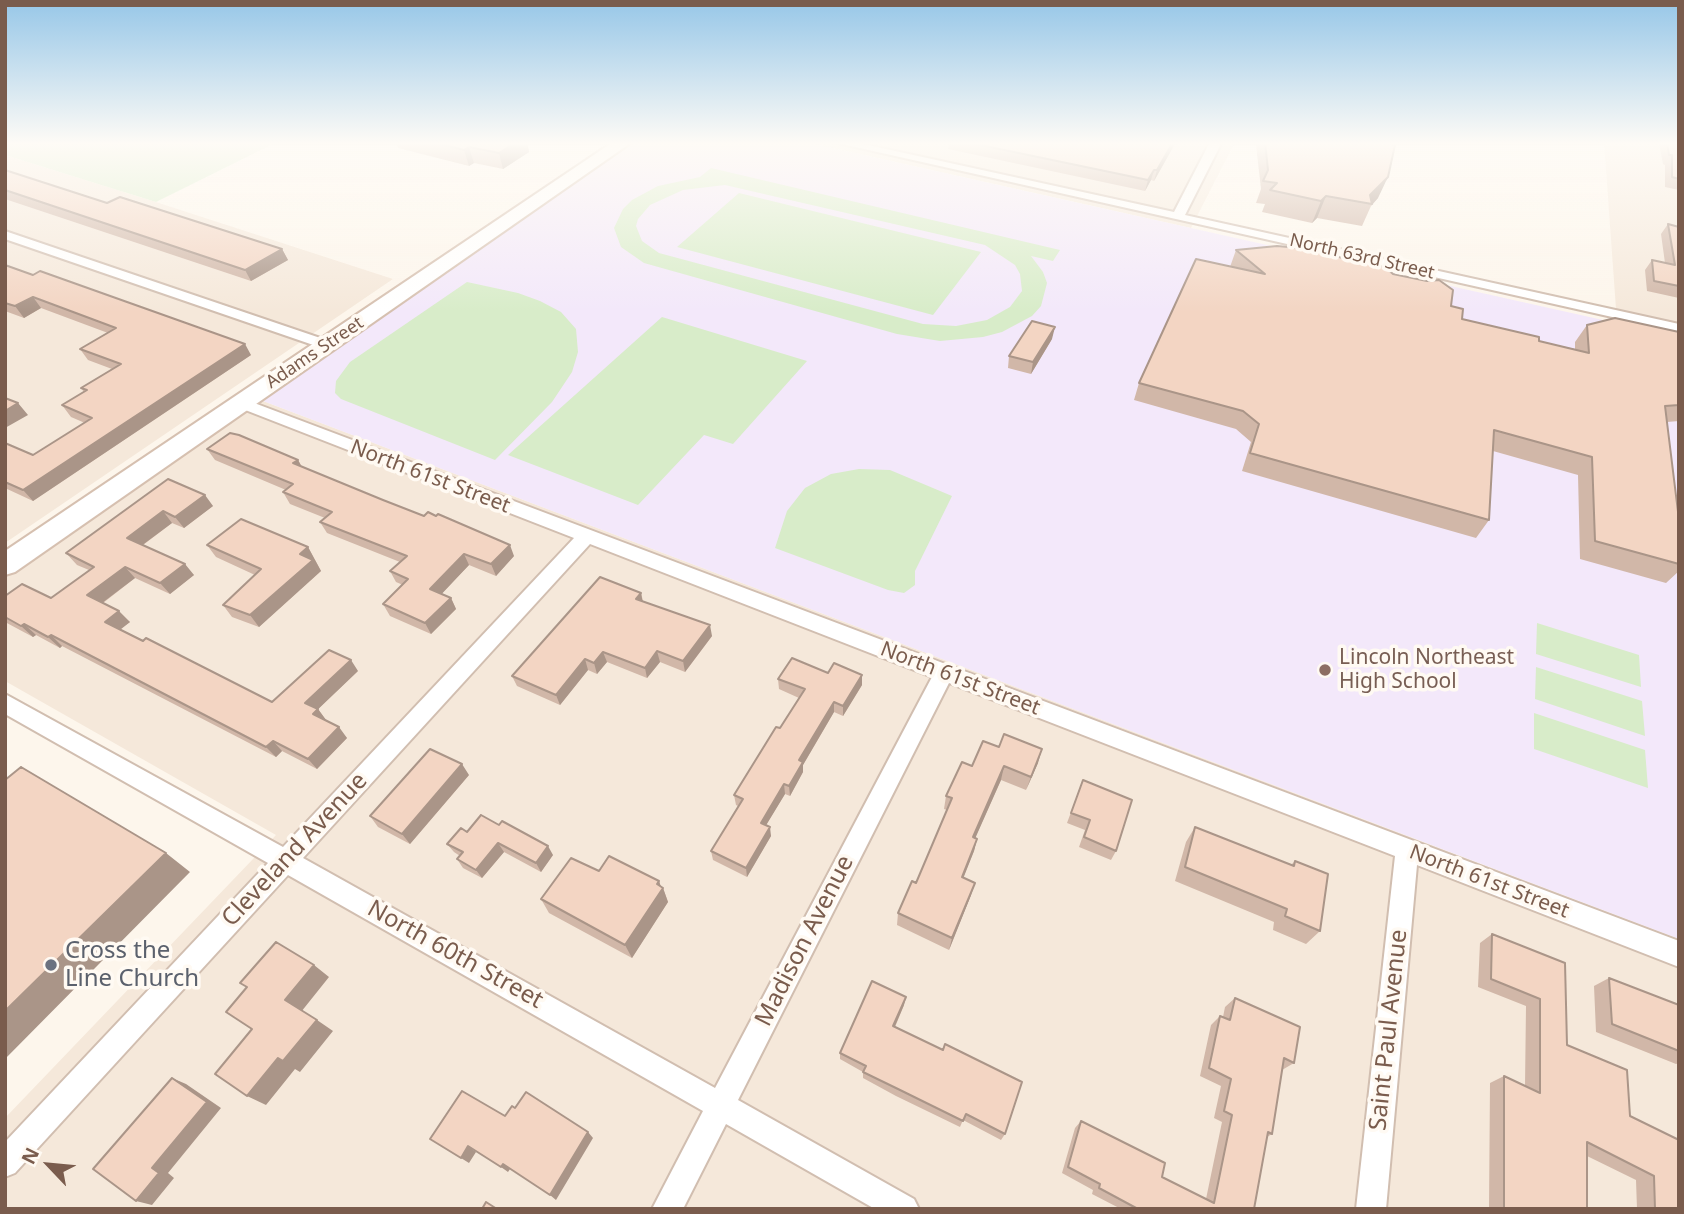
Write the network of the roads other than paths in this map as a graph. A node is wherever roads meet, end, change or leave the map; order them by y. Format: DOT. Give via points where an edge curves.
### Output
graph roads {
  1 [pos="541,199"];
  2 [pos="1099,199"];
  3 [pos="1187,199"];
  4 [pos="1178,216"];
  5 [pos="5,235"];
  6 [pos="1679,327"];
  7 [pos="327,345"];
  8 [pos="242,403"];
  9 [pos="586,537"];
  10 [pos="6,564"];
  11 [pos="944,673"];
  12 [pos="5,703"];
  13 [pos="1407,851"];
  14 [pos="285,860"];
  15 [pos="1679,954"];
  16 [pos="721,1105"];
  17 [pos="5,1163"];
  18 [pos="667,1209"];
  19 [pos="904,1209"];
  20 [pos="1371,1209"];
  1 -- 7 [label="main road, Adams Street"];
  2 -- 4 [label="street, North 63rd Street"];
  3 -- 4 [label="street"];
  4 -- 6 [label="street, North 63rd Street"];
  5 -- 7 [label="street"];
  7 -- 8 [label="main road, Adams Street"];
  8 -- 9 [label="street, North 61st Street"];
  8 -- 10 [label="main road, Adams Street"];
  9 -- 11 [label="street, North 61st Street"];
  9 -- 14 [label="street, Cleveland Avenue"];
  11 -- 13 [label="street, North 61st Street"];
  11 -- 16 [label="street, Madison Avenue"];
  12 -- 14 [label="street, North 60th Street"];
  13 -- 15 [label="street, North 61st Street"];
  13 -- 20 [label="street, Saint Paul Avenue"];
  14 -- 16 [label="street, North 60th Street"];
  14 -- 17 [label="street, Cleveland Avenue"];
  16 -- 18 [label="street, Madison Avenue"];
  16 -- 19 [label="street, North 60th Street"];
}
